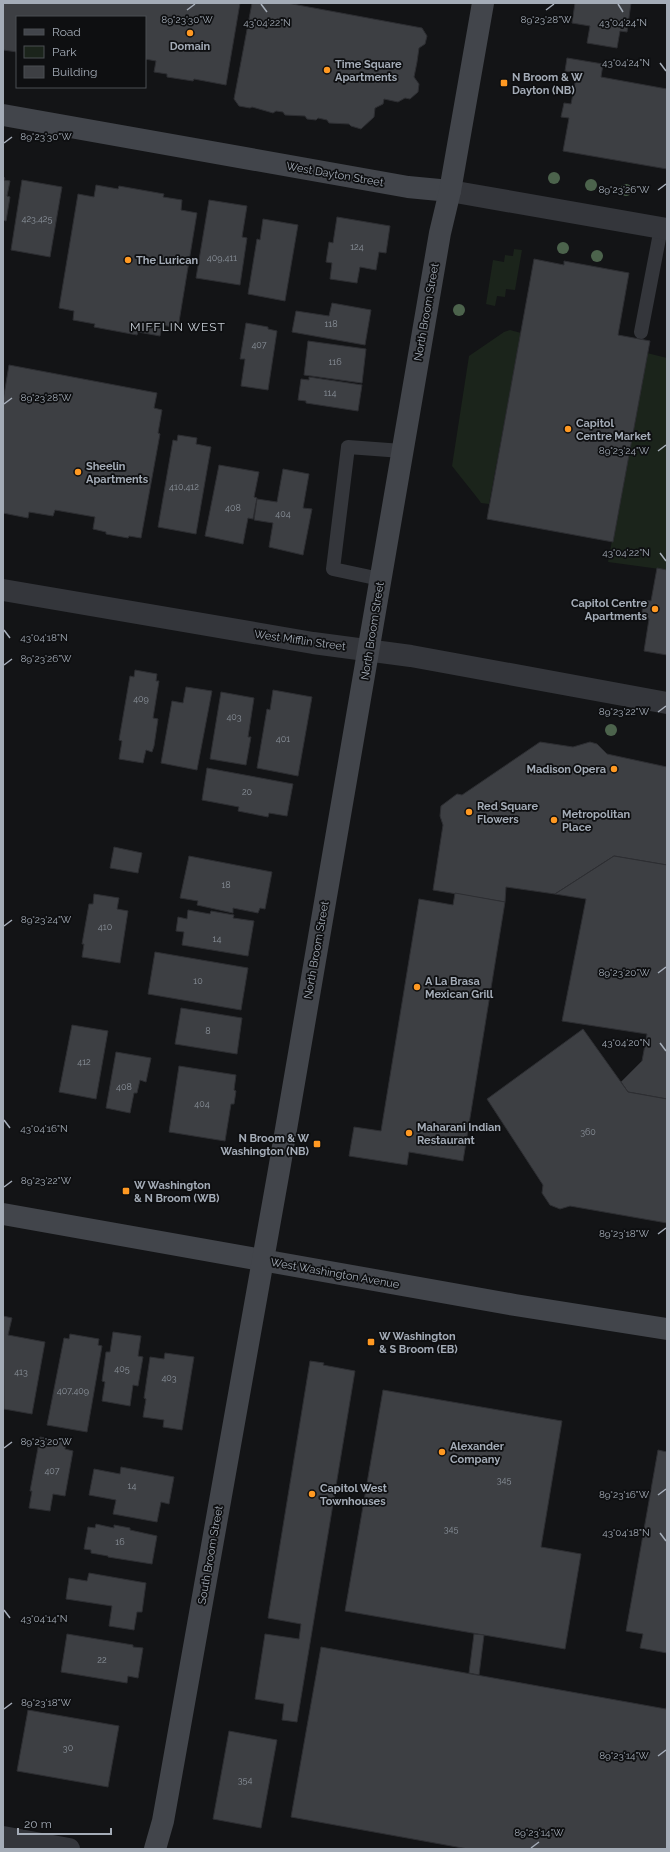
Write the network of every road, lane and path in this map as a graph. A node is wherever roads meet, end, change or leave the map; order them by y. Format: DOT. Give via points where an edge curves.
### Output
graph roads {
  1 [pos="483,3"];
  2 [pos="3,116"];
  3 [pos="450,191"];
  4 [pos="664,228"];
  5 [pos="641,332"];
  6 [pos="402,451"];
  7 [pos="380,578"];
  8 [pos="3,590"];
  9 [pos="369,650"];
  10 [pos="667,703"];
  11 [pos="3,1214"];
  12 [pos="262,1260"];
  13 [pos="667,1329"];
  14 [pos="3,1837"];
  15 [pos="69,1849"];
  16 [pos="155,1849"];
  1 -- 3 [label="street, North Broom Street"];
  2 -- 3 [label="street, West Dayton Street" via="408,187"];
  3 -- 4 [label="street, West Dayton Street"];
  3 -- 6 [label="street, North Broom Street" via="440,233"];
  4 -- 5 [label="lane"];
  6 -- 7 [label="street, North Broom Street"];
  6 -- 7 [label="lane" via="348,446 333,569"];
  7 -- 9 [label="street, North Broom Street"];
  8 -- 9 [label="street, West Mifflin Street" via="313,643"];
  9 -- 10 [label="street, West Mifflin Street"];
  9 -- 12 [label="street, North Broom Street"];
  11 -- 12 [label="street, West Washington Avenue"];
  12 -- 13 [label="street, West Washington Avenue"];
  12 -- 16 [label="street, South Broom Street" via="164,1814"];
  14 -- 15 [label="street"];
}
